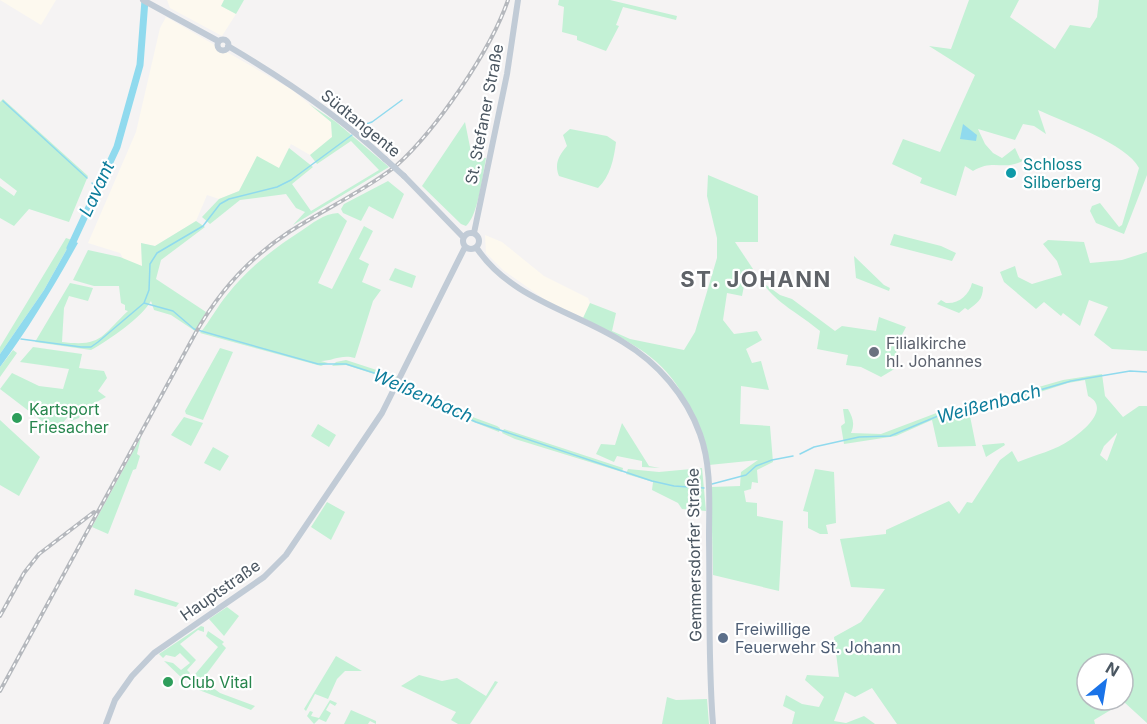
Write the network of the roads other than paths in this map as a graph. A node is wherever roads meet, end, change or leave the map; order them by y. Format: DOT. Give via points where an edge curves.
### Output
graph roads {
  1 [pos="143,0"];
  2 [pos="518,0"];
  3 [pos="474,233"];
  4 [pos="463,237"];
  5 [pos="465,247"];
  6 [pos="476,247"];
  7 [pos="106,724"];
  8 [pos="713,724"];
  1 -- 4 [label="main road, Südtangente, bridge" via="218,41 226,40 228,46 315,102 404,176"];
  2 -- 3 [label="main road, St. Stefaner Straße"];
  3 -- 4 [label="main road"];
  3 -- 6 [label="main road" via="478,238"];
  4 -- 5 [label="main road"];
  5 -- 6 [label="main road"];
  5 -- 7 [label="main road, Hauptstraße" via="400,382 342,476 286,555 264,577 154,653 115,700"];
  6 -- 8 [label="main road, Gemmersdorfer Straße" via="522,290 551,308 612,335 648,359 693,417 708,477"];
}
